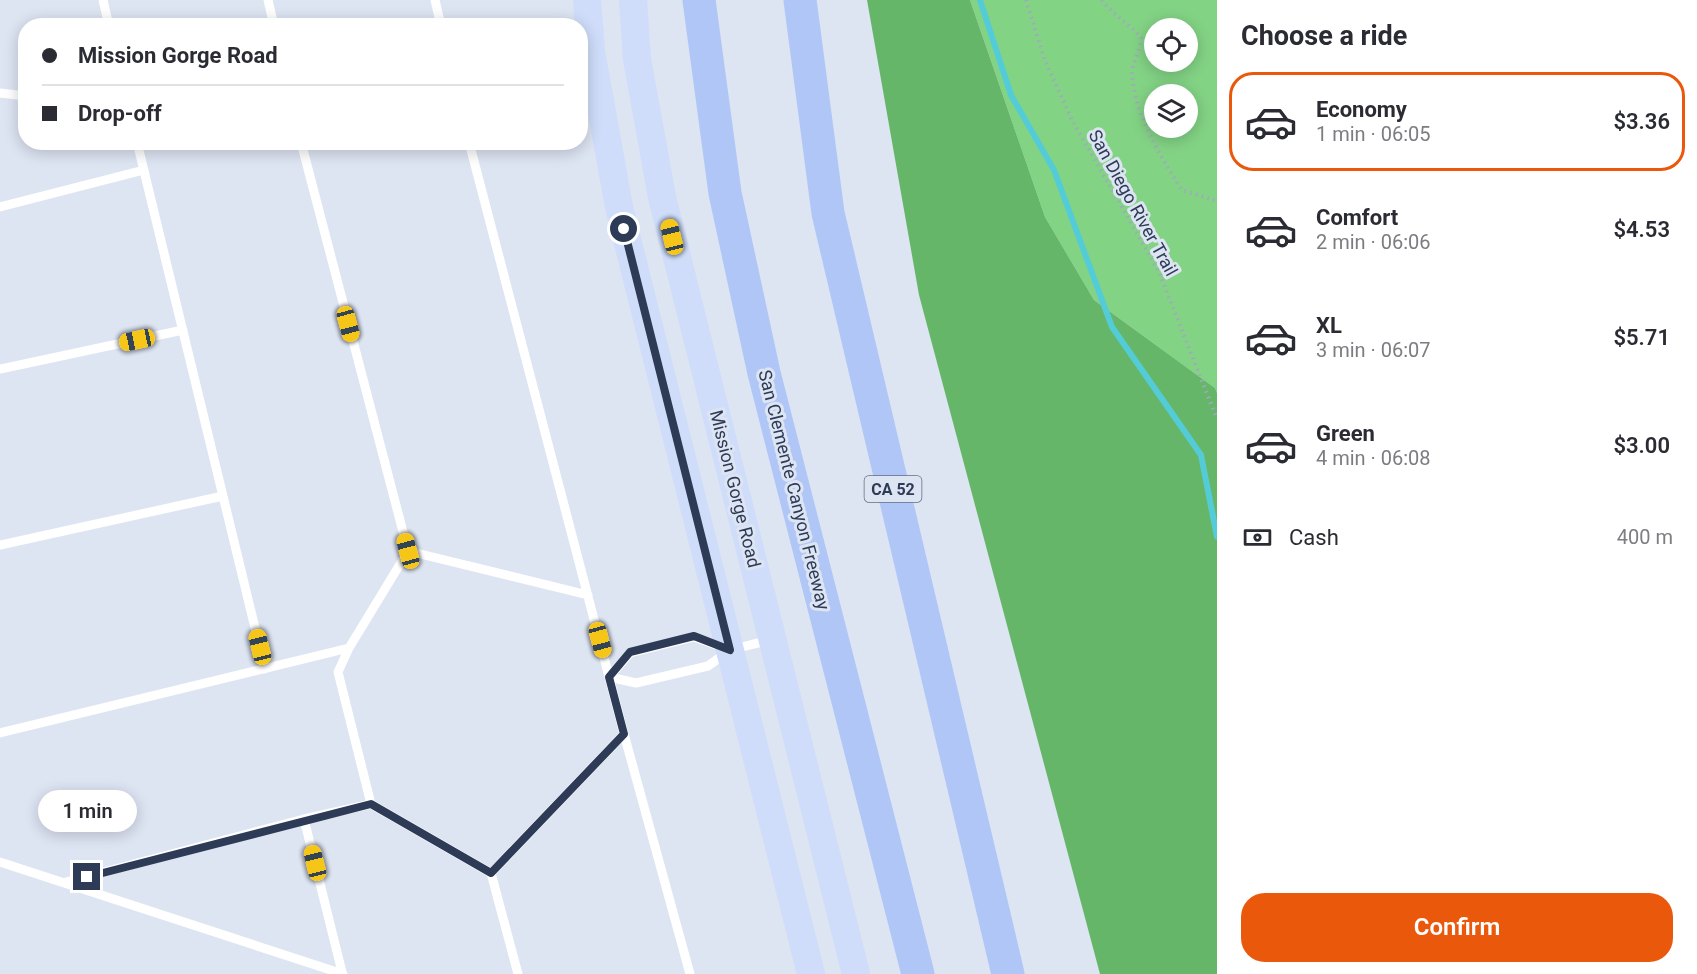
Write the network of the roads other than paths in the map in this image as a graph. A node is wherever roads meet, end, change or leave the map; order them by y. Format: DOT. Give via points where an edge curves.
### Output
graph roads {
  1 [pos="103,0"];
  2 [pos="268,0"];
  3 [pos="435,0"];
  4 [pos="587,0"];
  5 [pos="633,0"];
  6 [pos="699,0"];
  7 [pos="800,0"];
  8 [pos="107,18"];
  9 [pos="272,18"];
  10 [pos="439,18"];
  11 [pos="0,93"];
  12 [pos="18,95"];
  13 [pos="139,150"];
  14 [pos="303,150"];
  15 [pos="471,150"];
  16 [pos="144,170"];
  17 [pos="0,207"];
  18 [pos="183,330"];
  19 [pos="0,369"];
  20 [pos="223,496"];
  21 [pos="0,545"];
  22 [pos="408,551"];
  23 [pos="588,595"];
  24 [pos="773,639"];
  25 [pos="349,648"];
  26 [pos="730,650"];
  27 [pos="265,669"];
  28 [pos="609,677"];
  29 [pos="0,734"];
  30 [pos="624,734"];
  31 [pos="371,804"];
  32 [pos="304,819"];
  33 [pos="0,862"];
  34 [pos="491,873"];
  35 [pos="65,882"];
  36 [pos="342,973"];
  37 [pos="518,974"];
  38 [pos="690,974"];
  39 [pos="811,974"];
  40 [pos="856,974"];
  41 [pos="918,974"];
  42 [pos="1008,974"];
  1 -- 8 [label="lane"];
  2 -- 9 [label="lane"];
  3 -- 10 [label="lane"];
  4 -- 26 [label="main road" via="591,51 619,207"];
  5 -- 24 [label="main road, Mission Gorge Road" via="637,59 662,197"];
  6 -- 41 [label="highway, San Clemente Canyon Freeway" via="725,193 764,373"];
  7 -- 42 [label="highway, CA 52" via="828,213"];
  11 -- 12 [label="lane"];
  13 -- 16 [label="lane"];
  14 -- 22 [label="lane"];
  15 -- 23 [label="lane"];
  16 -- 17 [label="lane"];
  16 -- 18 [label="lane"];
  18 -- 19 [label="lane"];
  18 -- 20 [label="lane"];
  20 -- 21 [label="lane"];
  20 -- 27 [label="lane"];
  22 -- 23 [label="lane"];
  22 -- 25 [label="lane"];
  23 -- 28 [label="lane"];
  24 -- 26 [label="lane"];
  24 -- 40 [label="main road, Mission Gorge Road"];
  25 -- 27 [label="lane"];
  25 -- 31 [label="lane" via="338,672"];
  26 -- 28 [label="lane" via="708,666 636,683"];
  26 -- 28 [label="lane" via="694,636 630,652"];
  26 -- 39 [label="main road"];
  27 -- 29 [label="lane"];
  28 -- 30 [label="lane"];
  30 -- 34 [label="lane"];
  30 -- 38 [label="lane"];
  31 -- 32 [label="lane"];
  31 -- 34 [label="lane"];
  32 -- 35 [label="lane"];
  32 -- 36 [label="lane"];
  33 -- 35 [label="lane"];
  34 -- 37 [label="lane"];
  35 -- 36 [label="lane"];
}
